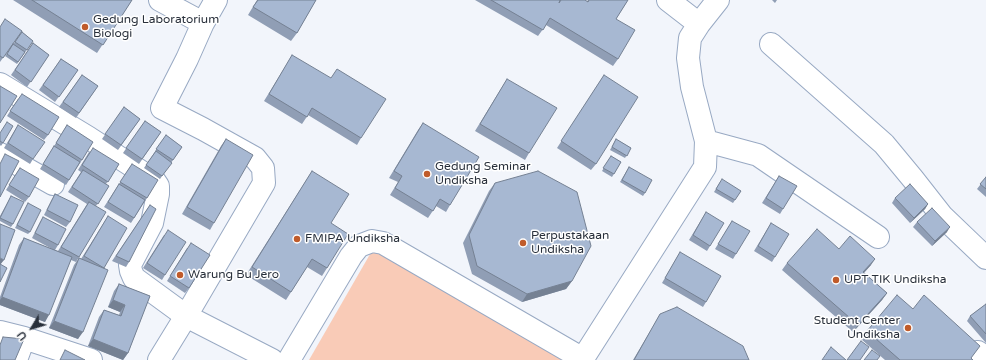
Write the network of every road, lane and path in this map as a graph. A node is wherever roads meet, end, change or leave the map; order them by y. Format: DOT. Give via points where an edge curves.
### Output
graph roads {
  1 [pos="160,0"];
  2 [pos="216,0"];
  3 [pos="668,0"];
  4 [pos="718,0"];
  5 [pos="203,23"];
  6 [pos="699,24"];
  7 [pos="771,44"];
  8 [pos="0,84"];
  9 [pos="706,141"];
  10 [pos="0,154"];
  11 [pos="53,184"];
  12 [pos="878,237"];
  13 [pos="986,258"];
  14 [pos="186,316"];
  15 [pos="0,332"];
  16 [pos="24,338"];
  17 [pos="583,359"];
  18 [pos="16,360"];
  19 [pos="91,360"];
  20 [pos="159,360"];
  21 [pos="272,360"];
  22 [pos="289,360"];
  1 -- 5 [label="street"];
  2 -- 5 [label="street"];
  3 -- 6 [label="street"];
  4 -- 6 [label="street"];
  5 -- 14 [label="street" via="162,108 204,128 254,158 263,168 264,183"];
  6 -- 9 [label="street" via="690,38 688,58 692,87"];
  7 -- 13 [label="street" via="884,144 942,216"];
  8 -- 14 [label="street" via="154,180 158,186 158,194 152,223 130,265 130,271 134,278"];
  9 -- 12 [label="street" via="758,155"];
  9 -- 17 [label="street" via="705,167"];
  10 -- 11 [label="street"];
  14 -- 20 [label="street"];
  14 -- 21 [label="street"];
  15 -- 16 [label="street"];
  16 -- 18 [label="street"];
  16 -- 19 [label="street"];
  17 -- 22 [label="street" via="383,243 372,241 359,246 351,256"];
}
